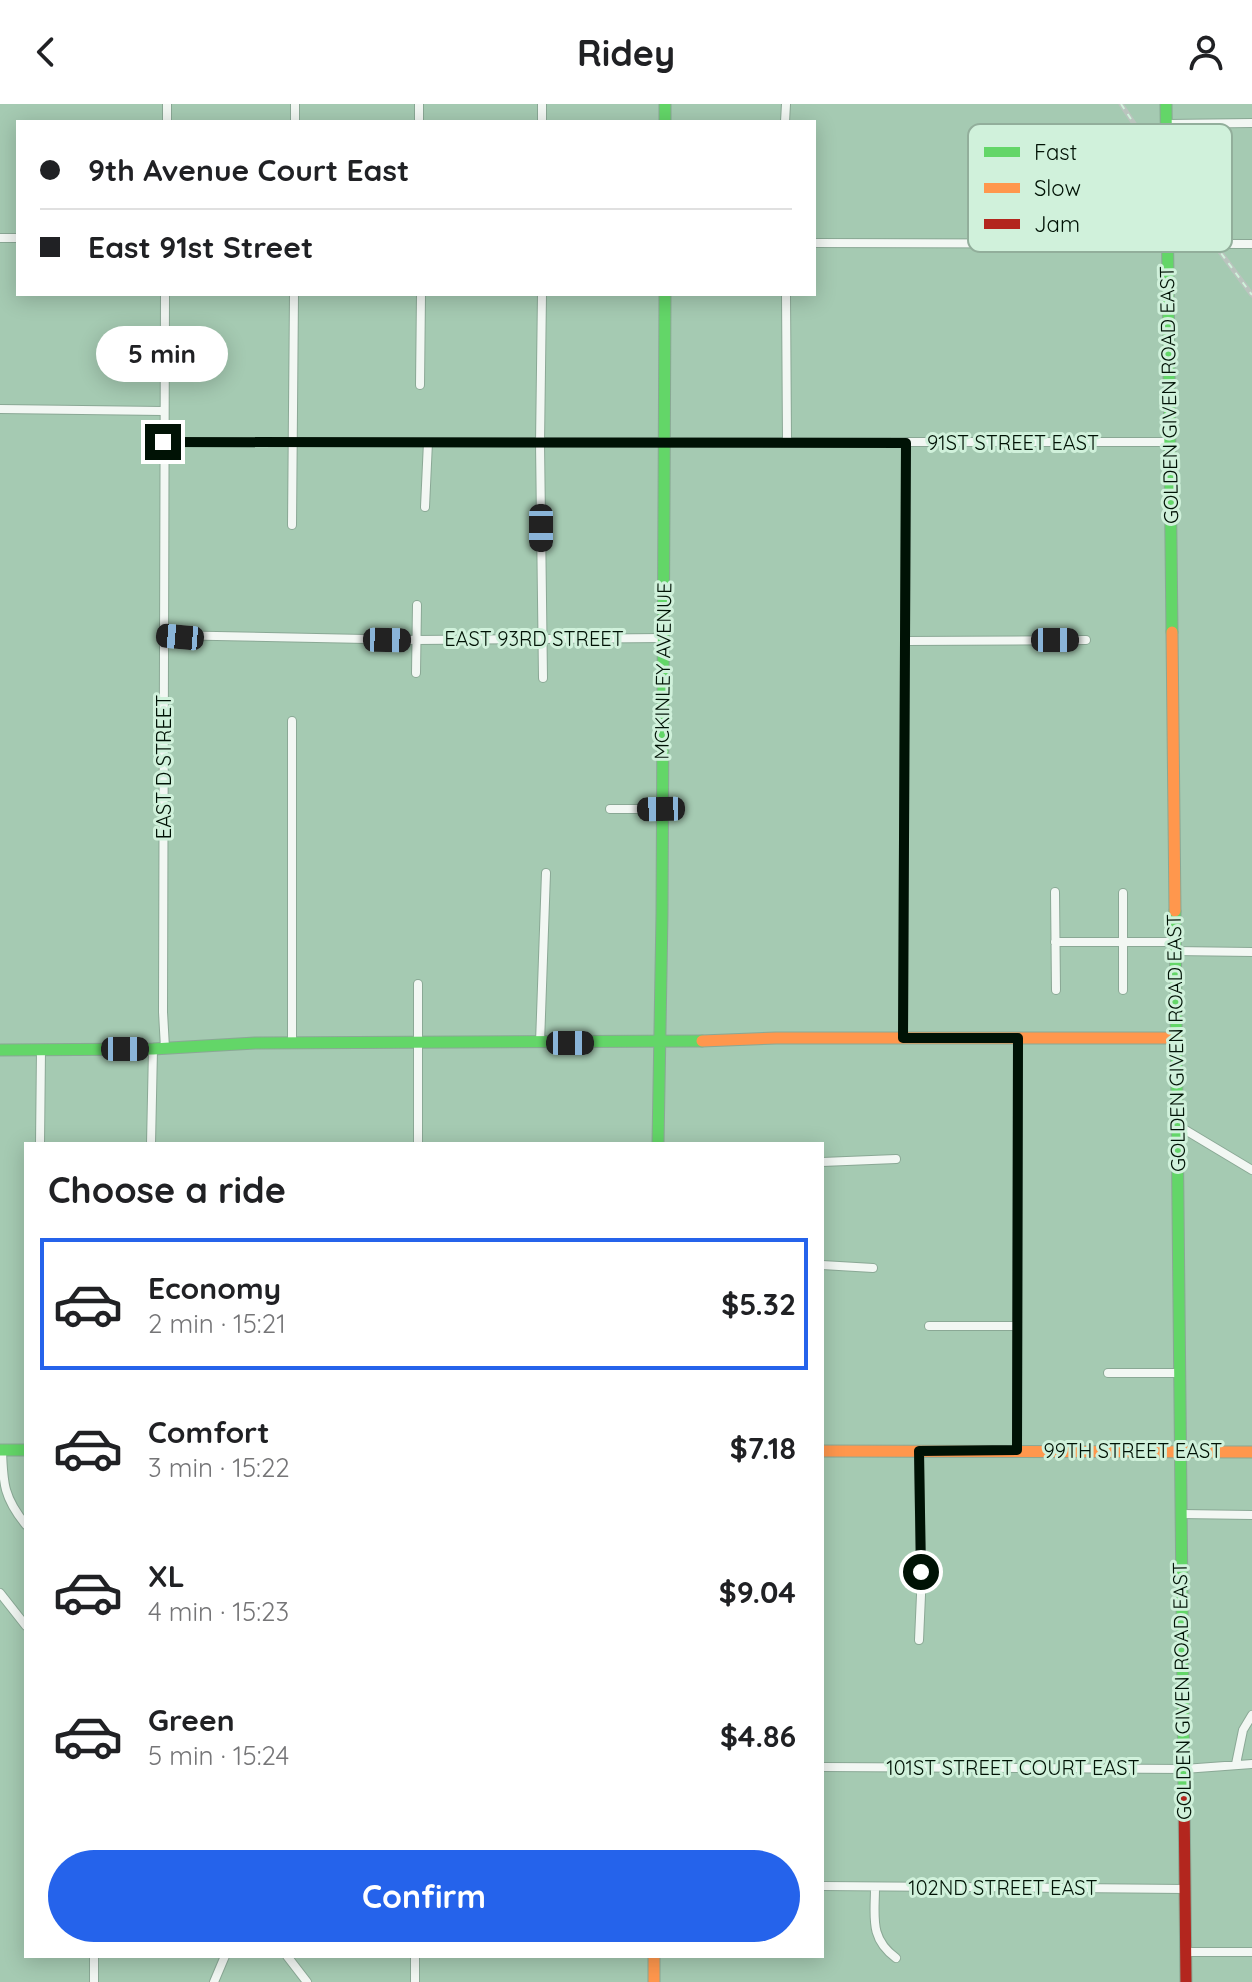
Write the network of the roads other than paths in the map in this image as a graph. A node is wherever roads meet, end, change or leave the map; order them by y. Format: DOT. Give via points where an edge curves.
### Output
graph roads {
  1 [pos="1166,104"];
  2 [pos="1252,123"];
  3 [pos="1167,124"];
  4 [pos="816,243"];
  5 [pos="968,244"];
  6 [pos="1232,244"];
  7 [pos="1252,244"];
  8 [pos="1167,252"];
  9 [pos="165,296"];
  10 [pos="294,296"];
  11 [pos="421,296"];
  12 [pos="542,296"];
  13 [pos="665,296"];
  14 [pos="786,296"];
  15 [pos="420,385"];
  16 [pos="0,409"];
  17 [pos="163,411"];
  18 [pos="294,441"];
  19 [pos="787,441"];
  20 [pos="163,442"];
  21 [pos="428,442"];
  22 [pos="665,442"];
  23 [pos="1170,442"];
  24 [pos="540,443"];
  25 [pos="906,443"];
  26 [pos="425,507"];
  27 [pos="292,525"];
  28 [pos="417,605"];
  29 [pos="164,635"];
  30 [pos="664,638"];
  31 [pos="416,640"];
  32 [pos="541,640"];
  33 [pos="1086,640"];
  34 [pos="905,641"];
  35 [pos="416,673"];
  36 [pos="543,678"];
  37 [pos="292,721"];
  38 [pos="610,809"];
  39 [pos="661,809"];
  40 [pos="546,873"];
  41 [pos="1055,892"];
  42 [pos="1123,893"];
  43 [pos="1055,942"];
  44 [pos="1123,942"];
  45 [pos="1174,946"];
  46 [pos="1252,952"];
  47 [pos="418,984"];
  48 [pos="1056,990"];
  49 [pos="1123,990"];
  50 [pos="903,1038"];
  51 [pos="1018,1038"];
  52 [pos="1176,1038"];
  53 [pos="292,1042"];
  54 [pos="418,1042"];
  55 [pos="540,1043"];
  56 [pos="661,1043"];
  57 [pos="159,1048"];
  58 [pos="0,1050"];
  59 [pos="41,1050"];
  60 [pos="1177,1125"];
  61 [pos="40,1142"];
  62 [pos="151,1142"];
  63 [pos="418,1142"];
  64 [pos="658,1142"];
  65 [pos="896,1159"];
  66 [pos="824,1162"];
  67 [pos="1252,1170"];
  68 [pos="824,1265"];
  69 [pos="873,1268"];
  70 [pos="929,1326"];
  71 [pos="1017,1326"];
  72 [pos="1108,1373"];
  73 [pos="1179,1373"];
  74 [pos="1,1450"];
  75 [pos="24,1450"];
  76 [pos="1017,1450"];
  77 [pos="824,1451"];
  78 [pos="919,1451"];
  79 [pos="1180,1452"];
  80 [pos="1252,1452"];
  81 [pos="1181,1514"];
  82 [pos="1252,1515"];
  83 [pos="24,1523"];
  84 [pos="0,1593"];
  85 [pos="24,1623"];
  86 [pos="919,1640"];
  87 [pos="1252,1715"];
  88 [pos="1236,1764"];
  89 [pos="1252,1764"];
  90 [pos="824,1767"];
  91 [pos="1184,1769"];
  92 [pos="824,1886"];
  93 [pos="875,1887"];
  94 [pos="1185,1889"];
  95 [pos="1187,1952"];
  96 [pos="1252,1952"];
  97 [pos="94,1958"];
  98 [pos="224,1958"];
  99 [pos="289,1958"];
  100 [pos="415,1958"];
  101 [pos="654,1958"];
  102 [pos="896,1958"];
  103 [pos="94,1982"];
  104 [pos="214,1982"];
  105 [pos="307,1982"];
  106 [pos="415,1982"];
  107 [pos="654,1982"];
  108 [pos="1186,1982"];
  1 -- 3 [label="street, GOLDEN GIVEN ROAD EAST"];
  2 -- 3 [label="street"];
  4 -- 5 [label="street"];
  6 -- 7 [label="street"];
  8 -- 23 [label="street, GOLDEN GIVEN ROAD EAST"];
  9 -- 17 [label="street, EAST D STREET"];
  10 -- 18 [label="street"];
  11 -- 15 [label="street"];
  12 -- 24 [label="street"];
  13 -- 22 [label="street, MCKINLEY AVENUE"];
  14 -- 19 [label="street"];
  16 -- 17 [label="street"];
  17 -- 20 [label="street, EAST D STREET"];
  18 -- 20 [label="street, 91ST STREET EAST"];
  18 -- 21 [label="street, 91ST STREET EAST"];
  18 -- 27 [label="street"];
  19 -- 22 [label="street, 91ST STREET EAST"];
  19 -- 25 [label="street, 91ST STREET EAST"];
  20 -- 29 [label="street, EAST D STREET"];
  21 -- 24 [label="street, 91ST STREET EAST"];
  21 -- 26 [label="street"];
  22 -- 24 [label="street, 91ST STREET EAST"];
  22 -- 30 [label="street, MCKINLEY AVENUE"];
  23 -- 25 [label="street, 91ST STREET EAST"];
  23 -- 45 [label="street, GOLDEN GIVEN ROAD EAST"];
  24 -- 32 [label="street"];
  25 -- 34 [label="street"];
  28 -- 31 [label="street"];
  29 -- 31 [label="street, EAST 93RD STREET"];
  29 -- 57 [label="street, EAST D STREET"];
  30 -- 32 [label="street, EAST 93RD STREET"];
  30 -- 39 [label="street, MCKINLEY AVENUE"];
  31 -- 32 [label="street, EAST 93RD STREET"];
  31 -- 35 [label="street"];
  32 -- 36 [label="street"];
  33 -- 34 [label="street"];
  34 -- 50 [label="street"];
  37 -- 53 [label="street"];
  38 -- 39 [label="street"];
  39 -- 56 [label="street, MCKINLEY AVENUE"];
  40 -- 55 [label="street"];
  41 -- 43 [label="street"];
  42 -- 44 [label="street"];
  43 -- 44 [label="street"];
  43 -- 48 [label="street"];
  44 -- 45 [label="street"];
  44 -- 49 [label="street"];
  45 -- 46 [label="street"];
  45 -- 52 [label="street, GOLDEN GIVEN ROAD EAST"];
  47 -- 54 [label="street"];
  50 -- 51 [label="street"];
  50 -- 56 [label="street"];
  51 -- 52 [label="street"];
  51 -- 71 [label="street"];
  52 -- 60 [label="street, GOLDEN GIVEN ROAD EAST"];
  53 -- 54 [label="street"];
  53 -- 57 [label="street"];
  54 -- 55 [label="street"];
  54 -- 63 [label="street"];
  55 -- 56 [label="street"];
  56 -- 64 [label="street, MCKINLEY AVENUE"];
  57 -- 59 [label="street"];
  57 -- 62 [label="street, EAST D STREET"];
  58 -- 59 [label="street"];
  59 -- 61 [label="street"];
  60 -- 67 [label="street"];
  60 -- 73 [label="street, GOLDEN GIVEN ROAD EAST"];
  65 -- 66 [label="street"];
  68 -- 69 [label="street"];
  70 -- 71 [label="street"];
  71 -- 76 [label="street"];
  72 -- 73 [label="street"];
  73 -- 79 [label="street, GOLDEN GIVEN ROAD EAST"];
  74 -- 75 [label="street"];
  74 -- 83 [label="street" via="6,1494"];
  76 -- 78 [label="street, 99TH STREET EAST"];
  76 -- 79 [label="street, 99TH STREET EAST"];
  77 -- 78 [label="street, 99TH STREET EAST"];
  78 -- 86 [label="street"];
  79 -- 80 [label="street, 99TH STREET EAST"];
  79 -- 81 [label="street, GOLDEN GIVEN ROAD EAST"];
  81 -- 82 [label="street"];
  81 -- 91 [label="street, GOLDEN GIVEN ROAD EAST"];
  84 -- 85 [label="street"];
  87 -- 88 [label="street"];
  88 -- 89 [label="street, 101ST STREET COURT EAST"];
  88 -- 91 [label="street, 101ST STREET COURT EAST"];
  90 -- 91 [label="street, 101ST STREET COURT EAST"];
  91 -- 94 [label="street, GOLDEN GIVEN ROAD EAST"];
  92 -- 93 [label="street, 102ND STREET EAST"];
  93 -- 94 [label="street, 102ND STREET EAST"];
  93 -- 102 [label="street" via="880,1945"];
  94 -- 95 [label="street, GOLDEN GIVEN ROAD EAST"];
  95 -- 96 [label="street"];
  95 -- 108 [label="street, GOLDEN GIVEN ROAD EAST"];
  97 -- 103 [label="street"];
  98 -- 104 [label="street"];
  99 -- 105 [label="street"];
  100 -- 106 [label="street"];
  101 -- 107 [label="street"];
}
